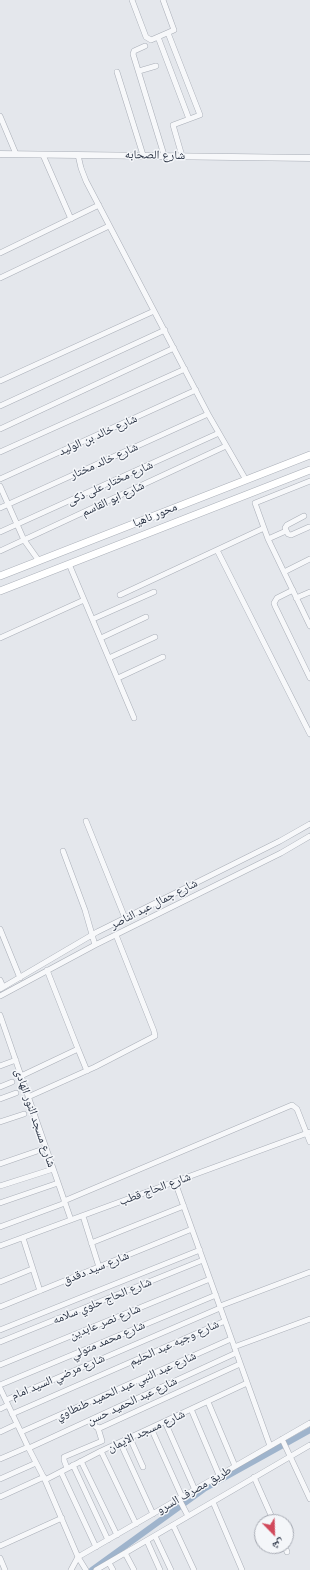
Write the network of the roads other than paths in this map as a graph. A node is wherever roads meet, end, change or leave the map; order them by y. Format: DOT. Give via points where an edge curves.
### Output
graph roads {
  1 [pos="132,0"];
  2 [pos="162,0"];
  3 [pos="168,33"];
  4 [pos="158,37"];
  5 [pos="145,46"];
  6 [pos="156,66"];
  7 [pos="139,71"];
  8 [pos="116,72"];
  9 [pos="0,116"];
  10 [pos="189,120"];
  11 [pos="0,154"];
  12 [pos="16,154"];
  13 [pos="43,155"];
  14 [pos="78,155"];
  15 [pos="143,155"];
  16 [pos="164,155"];
  17 [pos="182,156"];
  18 [pos="310,158"];
  19 [pos="99,205"];
  20 [pos="71,219"];
  21 [pos="109,226"];
  22 [pos="0,253"];
  23 [pos="0,278"];
  24 [pos="154,311"];
  25 [pos="164,330"];
  26 [pos="174,348"];
  27 [pos="185,369"];
  28 [pos="0,381"];
  29 [pos="196,390"];
  30 [pos="0,406"];
  31 [pos="208,414"];
  32 [pos="0,429"];
  33 [pos="219,433"];
  34 [pos="226,446"];
  35 [pos="0,452"];
  36 [pos="310,454"];
  37 [pos="310,470"];
  38 [pos="0,479"];
  39 [pos="246,480"];
  40 [pos="310,481"];
  41 [pos="0,486"];
  42 [pos="214,492"];
  43 [pos="8,504"];
  44 [pos="219,505"];
  45 [pos="0,508"];
  46 [pos="304,516"];
  47 [pos="18,524"];
  48 [pos="309,527"];
  49 [pos="264,528"];
  50 [pos="286,531"];
  51 [pos="0,532"];
  52 [pos="268,539"];
  53 [pos="24,540"];
  54 [pos="0,550"];
  55 [pos="217,550"];
  56 [pos="310,559"];
  57 [pos="39,561"];
  58 [pos="69,564"];
  59 [pos="284,572"];
  60 [pos="0,576"];
  61 [pos="292,590"];
  62 [pos="0,591"];
  63 [pos="154,592"];
  64 [pos="310,592"];
  65 [pos="120,595"];
  66 [pos="296,598"];
  67 [pos="84,600"];
  68 [pos="146,617"];
  69 [pos="93,619"];
  70 [pos="310,626"];
  71 [pos="155,636"];
  72 [pos="0,638"];
  73 [pos="101,638"];
  74 [pos="163,657"];
  75 [pos="109,658"];
  76 [pos="118,678"];
  77 [pos="310,678"];
  78 [pos="134,718"];
  79 [pos="310,734"];
  80 [pos="86,821"];
  81 [pos="310,824"];
  82 [pos="310,836"];
  83 [pos="63,851"];
  84 [pos="125,918"];
  85 [pos="0,929"];
  86 [pos="116,935"];
  87 [pos="92,936"];
  88 [pos="95,945"];
  89 [pos="48,970"];
  90 [pos="20,978"];
  91 [pos="0,980"];
  92 [pos="1,988"];
  93 [pos="0,996"];
  94 [pos="0,1016"];
  95 [pos="2,1029"];
  96 [pos="78,1049"];
  97 [pos="16,1060"];
  98 [pos="0,1066"];
  99 [pos="87,1071"];
  100 [pos="21,1076"];
  101 [pos="12,1082"];
  102 [pos="0,1087"];
  103 [pos="16,1093"];
  104 [pos="28,1097"];
  105 [pos="0,1099"];
  106 [pos="24,1114"];
  107 [pos="0,1122"];
  108 [pos="308,1132"];
  109 [pos="310,1142"];
  110 [pos="46,1148"];
  111 [pos="0,1164"];
  112 [pos="53,1169"];
  113 [pos="175,1182"];
  114 [pos="58,1183"];
  115 [pos="0,1186"];
  116 [pos="65,1202"];
  117 [pos="0,1203"];
  118 [pos="184,1206"];
  119 [pos="83,1216"];
  120 [pos="71,1220"];
  121 [pos="0,1227"];
  122 [pos="192,1229"];
  123 [pos="23,1238"];
  124 [pos="91,1243"];
  125 [pos="0,1246"];
  126 [pos="200,1250"];
  127 [pos="203,1260"];
  128 [pos="99,1267"];
  129 [pos="32,1269"];
  130 [pos="310,1272"];
  131 [pos="210,1279"];
  132 [pos="0,1282"];
  133 [pos="40,1291"];
  134 [pos="216,1295"];
  135 [pos="0,1307"];
  136 [pos="220,1307"];
  137 [pos="310,1319"];
  138 [pos="225,1321"];
  139 [pos="0,1330"];
  140 [pos="232,1339"];
  141 [pos="0,1342"];
  142 [pos="234,1347"];
  143 [pos="236,1353"];
  144 [pos="240,1364"];
  145 [pos="0,1365"];
  146 [pos="247,1384"];
  147 [pos="0,1386"];
  148 [pos="3,1398"];
  149 [pos="208,1402"];
  150 [pos="8,1405"];
  151 [pos="0,1409"];
  152 [pos="191,1410"];
  153 [pos="12,1414"];
  154 [pos="92,1419"];
  155 [pos="165,1422"];
  156 [pos="310,1423"];
  157 [pos="17,1424"];
  158 [pos="98,1428"];
  159 [pos="151,1428"];
  160 [pos="0,1432"];
  161 [pos="21,1432"];
  162 [pos="130,1438"];
  163 [pos="282,1439"];
  164 [pos="120,1442"];
  165 [pos="310,1445"];
  166 [pos="270,1446"];
  167 [pos="28,1448"];
  168 [pos="101,1451"];
  169 [pos="290,1456"];
  170 [pos="0,1459"];
  171 [pos="81,1461"];
  172 [pos="36,1463"];
  173 [pos="235,1466"];
  174 [pos="70,1467"];
  175 [pos="143,1467"];
  176 [pos="61,1472"];
  177 [pos="219,1475"];
  178 [pos="254,1477"];
  179 [pos="45,1478"];
  180 [pos="0,1479"];
  181 [pos="195,1490"];
  182 [pos="0,1498"];
  183 [pos="180,1498"];
  184 [pos="310,1499"];
  185 [pos="213,1502"];
  186 [pos="153,1514"];
  187 [pos="270,1514"];
  188 [pos="188,1516"];
  189 [pos="62,1518"];
  190 [pos="136,1524"];
  191 [pos="173,1525"];
  192 [pos="117,1535"];
  193 [pos="155,1536"];
  194 [pos="108,1540"];
  195 [pos="147,1540"];
  196 [pos="0,1546"];
  197 [pos="96,1547"];
  198 [pos="125,1553"];
  199 [pos="78,1557"];
  200 [pos="0,1558"];
  201 [pos="109,1562"];
  202 [pos="6,1570"];
  203 [pos="71,1570"];
  204 [pos="86,1570"];
  205 [pos="96,1570"];
  206 [pos="113,1570"];
  207 [pos="134,1570"];
  208 [pos="160,1570"];
  209 [pos="171,1570"];
  210 [pos="194,1570"];
  211 [pos="242,1570"];
  1 -- 4 [label="street" via="146,37 151,40"];
  2 -- 3 [label="street" via="174,29"];
  3 -- 4 [label="street"];
  3 -- 10 [label="street" via="200,115"];
  4 -- 10 [label="street"];
  5 -- 7 [label="street" via="133,52"];
  6 -- 7 [label="street"];
  7 -- 16 [label="street"];
  8 -- 15 [label="street"];
  9 -- 12 [label="street"];
  10 -- 17 [label="street" via="173,125"];
  11 -- 12 [label="street, شارع الصحابه"];
  12 -- 13 [label="street, شارع الصحابه"];
  13 -- 14 [label="street, شارع الصحابه"];
  13 -- 20 [label="street"];
  14 -- 15 [label="street, شارع الصحابه"];
  14 -- 19 [label="street" via="84,175"];
  15 -- 16 [label="street, شارع الصحابه"];
  16 -- 17 [label="street, شارع الصحابه"];
  17 -- 18 [label="street, شارع الصحابه"];
  19 -- 20 [label="street"];
  19 -- 21 [label="street"];
  20 -- 22 [label="street"];
  21 -- 23 [label="street"];
  21 -- 24 [label="street"];
  24 -- 25 [label="street"];
  24 -- 28 [label="street"];
  25 -- 26 [label="street"];
  25 -- 30 [label="street"];
  26 -- 27 [label="street"];
  26 -- 32 [label="street"];
  27 -- 29 [label="street"];
  27 -- 35 [label="street"];
  29 -- 31 [label="street"];
  29 -- 38 [label="street, شارع خالد بن الوليد"];
  31 -- 33 [label="street"];
  31 -- 43 [label="street, شارع خالد مختار"];
  33 -- 34 [label="street"];
  33 -- 47 [label="street, شارع مختار على ذكى"];
  34 -- 39 [label="street"];
  34 -- 53 [label="street, شارع ابو القاسم"];
  36 -- 39 [label="main road, محور ناهيا"];
  37 -- 44 [label="main road, محور ناهيا"];
  39 -- 42 [label="main road, محور ناهيا"];
  40 -- 49 [label="street" via="255,503"];
  41 -- 43 [label="street"];
  42 -- 44 [label="main road"];
  42 -- 57 [label="main road, محور ناهيا"];
  43 -- 45 [label="street, شارع خالد مختار"];
  43 -- 47 [label="street"];
  44 -- 58 [label="main road, محور ناهيا"];
  46 -- 50 [label="street" via="287,525"];
  47 -- 51 [label="street, شارع مختار على ذكى"];
  47 -- 53 [label="street"];
  48 -- 50 [label="street" via="291,535"];
  49 -- 52 [label="street"];
  49 -- 55 [label="street"];
  50 -- 52 [label="street"];
  52 -- 59 [label="street"];
  53 -- 54 [label="street, شارع ابو القاسم"];
  53 -- 57 [label="street"];
  55 -- 65 [label="street"];
  55 -- 79 [label="street"];
  56 -- 59 [label="street"];
  57 -- 60 [label="main road, محور ناهيا"];
  58 -- 62 [label="main road, محور ناهيا"];
  58 -- 67 [label="street"];
  59 -- 61 [label="street"];
  61 -- 66 [label="street"];
  61 -- 77 [label="street" via="277,598 274,604"];
  63 -- 69 [label="street"];
  64 -- 66 [label="street"];
  66 -- 70 [label="street"];
  67 -- 69 [label="street"];
  67 -- 72 [label="street"];
  68 -- 73 [label="street"];
  69 -- 73 [label="street"];
  71 -- 75 [label="street"];
  73 -- 75 [label="street"];
  74 -- 76 [label="street"];
  75 -- 76 [label="street"];
  76 -- 78 [label="street"];
  80 -- 84 [label="street"];
  81 -- 84 [label="street, شارع جمال عبد الناصر"];
  82 -- 86 [label="street, شارع جمال عبد الناصر"];
  83 -- 87 [label="street"];
  84 -- 87 [label="street, شارع جمال عبد الناصر"];
  85 -- 90 [label="street"];
  86 -- 88 [label="street, شارع جمال عبد الناصر"];
  86 -- 99 [label="street" via="155,1034 153,1038"];
  87 -- 88 [label="street"];
  87 -- 90 [label="street, شارع جمال عبد الناصر"];
  88 -- 89 [label="street, شارع جمال عبد الناصر"];
  89 -- 93 [label="street, شارع جمال عبد الناصر"];
  89 -- 96 [label="street"];
  90 -- 92 [label="street, شارع جمال عبد الناصر"];
  91 -- 92 [label="street"];
  94 -- 95 [label="street, شارع مسجد النور الهادى"];
  95 -- 97 [label="street, شارع مسجد النور الهادى"];
  96 -- 99 [label="street"];
  96 -- 100 [label="street"];
  97 -- 98 [label="street"];
  97 -- 100 [label="street, شارع مسجد النور الهادى"];
  99 -- 104 [label="street"];
  100 -- 104 [label="street, شارع مسجد النور الهادى"];
  101 -- 102 [label="street"];
  103 -- 105 [label="street"];
  104 -- 110 [label="street, شارع مسجد النور الهادى"];
  106 -- 107 [label="street"];
  108 -- 109 [label="street"];
  108 -- 113 [label="street, شارع الحاج قطب"];
  108 -- 116 [label="street" via="294,1106 289,1106"];
  110 -- 111 [label="street"];
  110 -- 112 [label="street, شارع مسجد النور الهادى"];
  112 -- 114 [label="street, شارع مسجد النور الهادى"];
  112 -- 115 [label="street"];
  113 -- 118 [label="street"];
  113 -- 119 [label="street, شارع الحاج قطب"];
  114 -- 116 [label="street, شارع مسجد النور الهادى"];
  114 -- 117 [label="street"];
  116 -- 120 [label="street, شارع مسجد النور الهادى"];
  116 -- 121 [label="street"];
  118 -- 122 [label="street"];
  118 -- 124 [label="street"];
  119 -- 120 [label="street, شارع الحاج قطب"];
  119 -- 124 [label="street"];
  120 -- 123 [label="street, شارع الحاج قطب"];
  122 -- 126 [label="street"];
  122 -- 128 [label="street, شارع سيد دقدق"];
  123 -- 125 [label="street, شارع الحاج قطب"];
  123 -- 129 [label="street"];
  124 -- 128 [label="street"];
  126 -- 127 [label="street"];
  126 -- 139 [label="street"];
  127 -- 131 [label="street"];
  127 -- 141 [label="street, شارع الحاج حلوي سلامه"];
  128 -- 133 [label="street, شارع سيد دقدق"];
  129 -- 132 [label="street"];
  129 -- 133 [label="street"];
  130 -- 136 [label="street, شارع مرضي السيد امام"];
  131 -- 134 [label="street"];
  131 -- 145 [label="street, شارع نصر عابدين"];
  133 -- 135 [label="street, شارع سيد دقدق"];
  134 -- 136 [label="street"];
  134 -- 147 [label="street, شارع محمد متولي"];
  136 -- 138 [label="street"];
  136 -- 148 [label="street, شارع مرضي السيد امام"];
  137 -- 142 [label="street"];
  138 -- 140 [label="street"];
  138 -- 153 [label="street, شارع وجيه عبد الحليم"];
  140 -- 142 [label="street"];
  140 -- 161 [label="street, شارع عبد النبي عبد الحميد طنطاوي"];
  142 -- 143 [label="street"];
  143 -- 144 [label="street"];
  143 -- 154 [label="street, شارع عبد الحميد حسن"];
  144 -- 146 [label="street"];
  144 -- 158 [label="street"];
  146 -- 149 [label="street, شارع مسجد الايمان"];
  146 -- 166 [label="street"];
  147 -- 148 [label="street"];
  148 -- 150 [label="street"];
  149 -- 152 [label="street, شارع مسجد الايمان"];
  149 -- 173 [label="street"];
  150 -- 151 [label="street"];
  150 -- 153 [label="street"];
  152 -- 155 [label="street, شارع مسجد الايمان"];
  152 -- 177 [label="street"];
  153 -- 157 [label="street"];
  154 -- 158 [label="street"];
  154 -- 167 [label="street, شارع عبد الحميد حسن"];
  155 -- 159 [label="street, شارع مسجد الايمان"];
  155 -- 181 [label="street"];
  156 -- 163 [label="street, طريق مصرف السرو"];
  157 -- 160 [label="street"];
  157 -- 161 [label="street"];
  158 -- 174 [label="street" via="102,1441 64,1457"];
  159 -- 162 [label="street, شارع مسجد الايمان"];
  159 -- 183 [label="street"];
  161 -- 167 [label="street"];
  162 -- 164 [label="street, شارع مسجد الايمان"];
  162 -- 175 [label="street"];
  163 -- 166 [label="street, طريق مصرف السرو"];
  163 -- 169 [label="street"];
  164 -- 168 [label="street, شارع مسجد الايمان"];
  164 -- 186 [label="street"];
  165 -- 169 [label="street, طريق مصرف السرو"];
  166 -- 173 [label="street, طريق مصرف السرو"];
  167 -- 170 [label="street, شارع عبد الحميد حسن"];
  167 -- 172 [label="street"];
  168 -- 171 [label="street, شارع مسجد الايمان"];
  168 -- 190 [label="street"];
  169 -- 178 [label="street, طريق مصرف السرو"];
  169 -- 184 [label="street"];
  171 -- 174 [label="street, شارع مسجد الايمان"];
  171 -- 192 [label="street"];
  172 -- 179 [label="street"];
  172 -- 180 [label="street"];
  173 -- 177 [label="street, طريق مصرف السرو"];
  174 -- 176 [label="street, شارع مسجد الايمان"];
  174 -- 194 [label="street"];
  176 -- 179 [label="street, شارع مسجد الايمان"];
  176 -- 197 [label="street"];
  177 -- 181 [label="street, طريق مصرف السرو"];
  178 -- 185 [label="street, طريق مصرف السرو"];
  178 -- 187 [label="street"];
  179 -- 182 [label="street, شارع مسجد الايمان"];
  179 -- 189 [label="street"];
  181 -- 183 [label="street, طريق مصرف السرو"];
  183 -- 186 [label="street, طريق مصرف السرو"];
  183 -- 188 [label="street"];
  185 -- 188 [label="street, طريق مصرف السرو"];
  185 -- 211 [label="street"];
  186 -- 190 [label="street, طريق مصرف السرو"];
  188 -- 191 [label="street, طريق مصرف السرو"];
  189 -- 196 [label="street"];
  189 -- 199 [label="street"];
  190 -- 192 [label="street, طريق مصرف السرو"];
  191 -- 193 [label="street, طريق مصرف السرو"];
  191 -- 210 [label="street"];
  192 -- 194 [label="street, طريق مصرف السرو"];
  193 -- 195 [label="street, طريق مصرف السرو"];
  193 -- 209 [label="street"];
  194 -- 197 [label="street, طريق مصرف السرو"];
  195 -- 198 [label="street, طريق مصرف السرو"];
  195 -- 208 [label="street"];
  197 -- 199 [label="street, طريق مصرف السرو"];
  198 -- 201 [label="street, طريق مصرف السرو"];
  198 -- 207 [label="street"];
  199 -- 203 [label="street"];
  199 -- 204 [label="street"];
  200 -- 202 [label="street"];
  201 -- 205 [label="street, طريق مصرف السرو"];
  201 -- 206 [label="street"];
}
